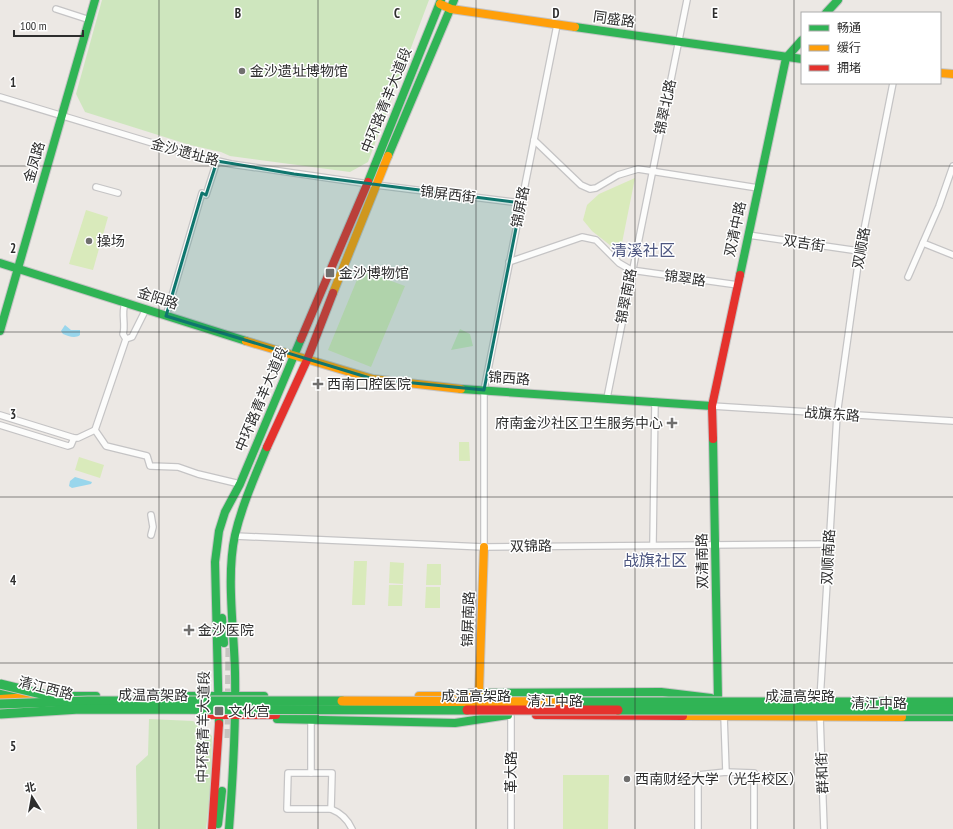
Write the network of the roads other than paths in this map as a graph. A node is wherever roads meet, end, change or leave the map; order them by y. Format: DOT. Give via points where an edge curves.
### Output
graph roads {
  1 [pos="95,0"];
  2 [pos="687,0"];
  3 [pos="838,0"];
  4 [pos="440,2"];
  5 [pos="452,4"];
  6 [pos="56,9"];
  7 [pos="827,12"];
  8 [pos="90,20"];
  9 [pos="557,25"];
  10 [pos="801,41"];
  11 [pos="679,43"];
  12 [pos="786,58"];
  13 [pos="801,59"];
  14 [pos="941,72"];
  15 [pos="953,74"];
  16 [pos="893,84"];
  17 [pos="0,97"];
  18 [pos="62,117"];
  19 [pos="534,140"];
  20 [pos="217,161"];
  21 [pos="953,166"];
  22 [pos="652,171"];
  23 [pos="951,177"];
  24 [pos="371,185"];
  25 [pos="96,187"];
  26 [pos="758,188"];
  27 [pos="118,193"];
  28 [pos="521,203"];
  29 [pos="748,235"];
  30 [pos="923,243"];
  31 [pos="859,251"];
  32 [pos="953,255"];
  33 [pos="509,262"];
  34 [pos="0,263"];
  35 [pos="18,269"];
  36 [pos="632,270"];
  37 [pos="908,277"];
  38 [pos="738,286"];
  39 [pos="125,302"];
  40 [pos="146,309"];
  41 [pos="166,316"];
  42 [pos="0,331"];
  43 [pos="126,338"];
  44 [pos="294,356"];
  45 [pos="307,360"];
  46 [pos="484,390"];
  47 [pos="607,398"];
  48 [pos="655,402"];
  49 [pos="712,406"];
  50 [pos="0,415"];
  51 [pos="837,415"];
  52 [pos="953,422"];
  53 [pos="0,425"];
  54 [pos="95,430"];
  55 [pos="74,438"];
  56 [pos="240,484"];
  57 [pos="250,487"];
  58 [pos="151,516"];
  59 [pos="150,535"];
  60 [pos="235,536"];
  61 [pos="653,544"];
  62 [pos="716,544"];
  63 [pos="828,544"];
  64 [pos="484,547"];
  65 [pos="0,685"];
  66 [pos="0,691"];
  67 [pos="478,694"];
  68 [pos="56,696"];
  69 [pos="219,696"];
  70 [pos="235,696"];
  71 [pos="419,696"];
  72 [pos="24,697"];
  73 [pos="0,699"];
  74 [pos="718,699"];
  75 [pos="820,700"];
  76 [pos="697,701"];
  77 [pos="134,702"];
  78 [pos="953,702"];
  79 [pos="0,704"];
  80 [pos="806,710"];
  81 [pos="953,710"];
  82 [pos="85,713"];
  83 [pos="510,713"];
  84 [pos="0,714"];
  85 [pos="218,715"];
  86 [pos="234,715"];
  87 [pos="244,715"];
  88 [pos="268,715"];
  89 [pos="724,716"];
  90 [pos="820,716"];
  91 [pos="953,716"];
  92 [pos="0,718"];
  93 [pos="311,720"];
  94 [pos="726,772"];
  95 [pos="311,773"];
  96 [pos="331,809"];
  97 [pos="212,829"];
  98 [pos="217,829"];
  99 [pos="224,829"];
  100 [pos="229,829"];
  101 [pos="352,829"];
  102 [pos="511,829"];
  103 [pos="698,829"];
  104 [pos="754,829"];
  105 [pos="824,829"];
  1 -- 8 [label="main road, 金凤路"];
  2 -- 11 [label="street, 锦翠北路"];
  3 -- 7 [label="main road"];
  4 -- 5 [label="main road, 同盛路"];
  4 -- 24 [label="main road, 中环路青羊大道段"];
  5 -- 9 [label="main road, 同盛路"];
  5 -- 24 [label="main road, 中环路青羊大道段"];
  6 -- 8 [label="street"];
  8 -- 18 [label="main road, 金凤路"];
  9 -- 11 [label="main road, 同盛路"];
  9 -- 19 [label="street, 锦屏路"];
  10 -- 12 [label="main road"];
  11 -- 12 [label="main road, 同盛路"];
  11 -- 22 [label="street, 锦翠北路"];
  12 -- 13 [label="main road, 同盛路"];
  12 -- 26 [label="main road, 双清中路"];
  14 -- 15 [label="main road"];
  16 -- 31 [label="street, 双顺路"];
  17 -- 18 [label="street, 金沙遗址路"];
  18 -- 20 [label="street, 金沙遗址路"];
  18 -- 35 [label="main road, 金凤路"];
  19 -- 22 [label="street" via="590,190 628,171"];
  19 -- 28 [label="street, 锦屏路"];
  20 -- 24 [label="street, 金沙遗址路"];
  20 -- 41 [label="street" via="206,195 202,193"];
  21 -- 23 [label="street"];
  22 -- 26 [label="street"];
  22 -- 36 [label="street, 锦翠南路"];
  23 -- 30 [label="street"];
  24 -- 28 [label="street, 锦屏西街"];
  24 -- 44 [label="main road, 中环路青羊大道段"];
  24 -- 45 [label="main road, 中环路青羊大道段"];
  25 -- 27 [label="street"];
  26 -- 29 [label="main road, 双清中路"];
  28 -- 33 [label="street, 锦屏路"];
  29 -- 31 [label="street, 双吉街"];
  29 -- 38 [label="main road, 双清中路"];
  30 -- 32 [label="street"];
  30 -- 37 [label="street"];
  31 -- 51 [label="street, 双顺路"];
  33 -- 36 [label="street" via="582,237 596,240 620,263"];
  33 -- 46 [label="street, 锦屏路"];
  34 -- 35 [label="main road, 金阳路"];
  35 -- 39 [label="main road, 金阳路"];
  35 -- 42 [label="main road, 金凤路"];
  36 -- 38 [label="street, 锦翠路"];
  36 -- 47 [label="street, 锦翠南路"];
  38 -- 49 [label="main road, 双清中路"];
  39 -- 40 [label="main road, 金阳路"];
  39 -- 43 [label="street" via="122,312 125,327 123,334"];
  40 -- 41 [label="main road, 金阳路"];
  40 -- 43 [label="street" via="132,337"];
  41 -- 44 [label="main road, 金阳路"];
  43 -- 54 [label="street"];
  44 -- 45 [label="main road, 金阳路"];
  44 -- 56 [label="main road, 中环路青羊大道段"];
  45 -- 46 [label="main road, 锦西路" via="374,379"];
  45 -- 57 [label="main road, 中环路青羊大道段"];
  46 -- 47 [label="main road, 锦西路"];
  46 -- 64 [label="street, 锦屏路"];
  47 -- 48 [label="main road, 锦西路"];
  48 -- 49 [label="main road, 锦西路"];
  48 -- 61 [label="street"];
  49 -- 51 [label="street, 战旗东路"];
  49 -- 62 [label="main road, 双清南路"];
  50 -- 55 [label="street"];
  51 -- 52 [label="street, 战旗东路"];
  51 -- 63 [label="street, 双顺南路"];
  53 -- 55 [label="street" via="68,446 72,445"];
  54 -- 55 [label="street"];
  54 -- 56 [label="street" via="106,446 147,456 150,466 173,466"];
  56 -- 57 [label="main road" via="225,526 221,547 220,579 227,643 227,551 237,513"];
  56 -- 69 [label="main road, 中环路青羊大道段" via="224,513 215,547"];
  57 -- 60 [label="main road, 中环路青羊大道段"];
  58 -- 59 [label="street" via="153,527"];
  60 -- 64 [label="street, 双锦路"];
  60 -- 70 [label="main road, 中环路青羊大道段" via="231,567"];
  61 -- 62 [label="street, 双锦路"];
  61 -- 64 [label="street, 双锦路"];
  62 -- 63 [label="street, 双锦路"];
  62 -- 74 [label="main road, 双清南路"];
  63 -- 75 [label="street, 双顺南路"];
  64 -- 67 [label="main road, 锦屏南路"];
  65 -- 68 [label="main road, 清江西路"];
  65 -- 77 [label="main road, bridge" via="46,695 101,697"];
  66 -- 72 [label="main road, 清江西路"];
  67 -- 71 [label="main road"];
  67 -- 74 [label="main road, 清江中路" via="661,692"];
  67 -- 76 [label="main road, bridge" via="628,696"];
  68 -- 69 [label="main road, 清江中路"];
  68 -- 72 [label="main road"];
  69 -- 70 [label="main road, 清江中路"];
  69 -- 85 [label="main road, 中环路青羊大道段"];
  70 -- 71 [label="main road, 清江中路"];
  70 -- 86 [label="main road, 中环路青羊大道段"];
  71 -- 74 [label="main road, 清江中路" via="480,699"];
  72 -- 73 [label="main road"];
  72 -- 82 [label="main road, 清江西路"];
  74 -- 75 [label="main road, 清江中路"];
  74 -- 89 [label="main road, 双清南路"];
  75 -- 78 [label="main road, 清江中路"];
  76 -- 77 [label="main road, 成温高架路, bridge"];
  76 -- 78 [label="main road, 成温高架路, bridge"];
  77 -- 79 [label="main road, 成温高架路, bridge"];
  80 -- 81 [label="main road, 成温高架路, bridge"];
  80 -- 83 [label="main road, 成温高架路, bridge"];
  80 -- 91 [label="main road, bridge" via="832,715"];
  82 -- 85 [label="main road, 清江中路"];
  82 -- 92 [label="main road"];
  83 -- 84 [label="main road, 成温高架路, bridge" via="80,709"];
  83 -- 88 [label="main road, 清江中路"];
  83 -- 88 [label="main road, bridge" via="450,716"];
  83 -- 89 [label="main road, 清江中路"];
  83 -- 93 [label="main road" via="455,722"];
  83 -- 102 [label="street, 革大路"];
  85 -- 86 [label="main road, 清江中路"];
  85 -- 97 [label="main road, 中环路青羊大道段" via="218,763"];
  86 -- 87 [label="main road, 清江中路"];
  86 -- 100 [label="main road, 中环路青羊大道段" via="234,778"];
  87 -- 88 [label="main road, 清江中路"];
  87 -- 93 [label="main road"];
  89 -- 90 [label="main road, 清江中路"];
  89 -- 94 [label="street"];
  90 -- 91 [label="main road, 清江中路"];
  90 -- 105 [label="street, 群和街"];
  93 -- 95 [label="street"];
  94 -- 103 [label="street" via="698,775"];
  94 -- 104 [label="street" via="754,773"];
  95 -- 96 [label="street" via="332,773"];
  95 -- 96 [label="street" via="288,773 287,809"];
  96 -- 101 [label="street" via="345,818"];
  98 -- 99 [label="main road" via="226,738 229,786"];
}
